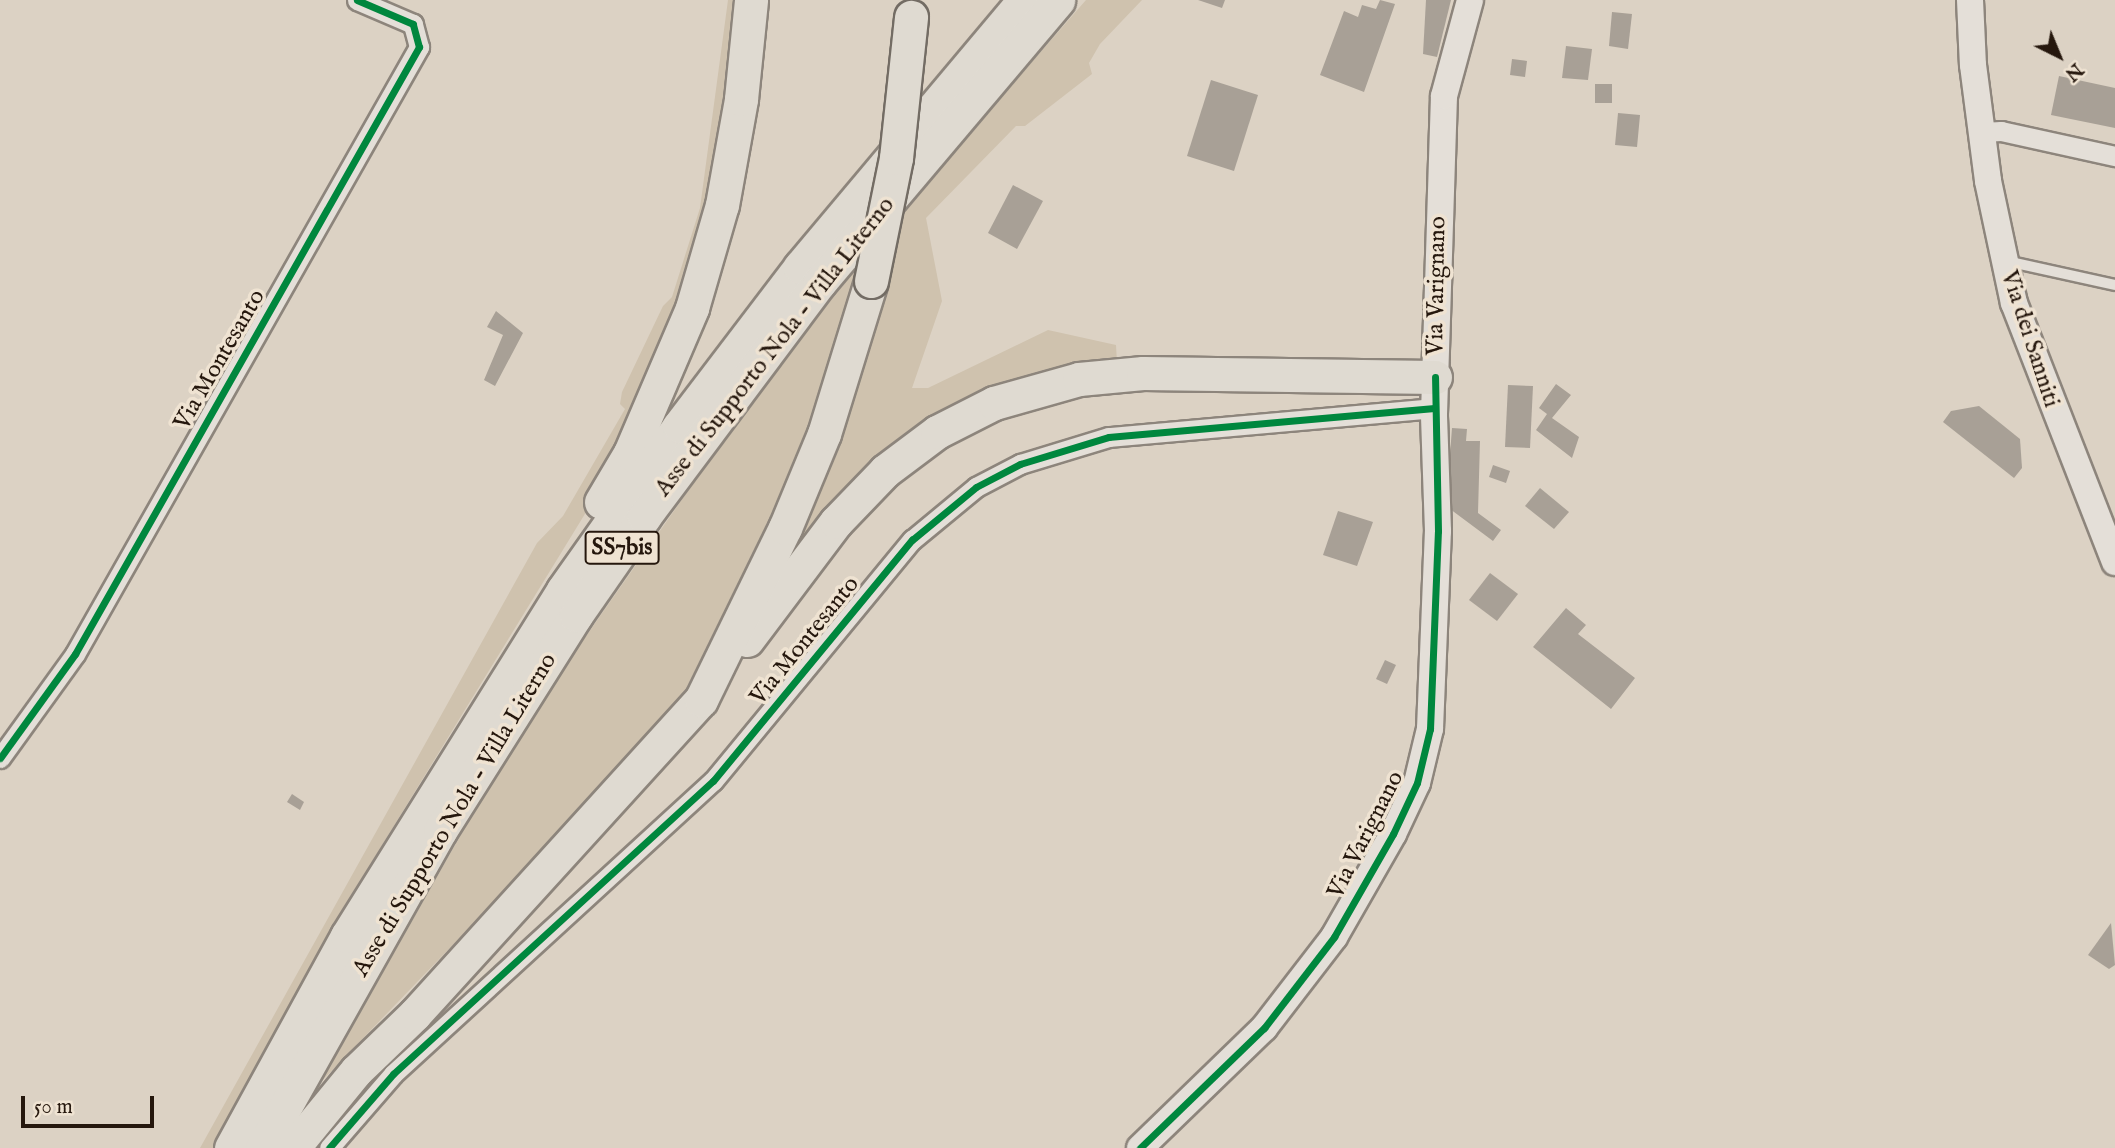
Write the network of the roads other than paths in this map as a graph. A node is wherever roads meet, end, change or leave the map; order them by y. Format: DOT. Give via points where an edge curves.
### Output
graph roads {
  1 [pos="358,0"];
  2 [pos="751,0"];
  3 [pos="1024,0"];
  4 [pos="1058,0"];
  5 [pos="1470,0"];
  6 [pos="1956,0"];
  7 [pos="1970,0"];
  8 [pos="912,8"];
  9 [pos="1973,65"];
  10 [pos="1982,132"];
  11 [pos="2115,156"];
  12 [pos="2004,260"];
  13 [pos="2115,285"];
  14 [pos="1435,393"];
  15 [pos="584,559"];
  16 [pos="2115,562"];
  17 [pos="701,700"];
  18 [pos="0,758"];
  19 [pos="231,1148"];
  20 [pos="262,1148"];
  21 [pos="293,1148"];
  22 [pos="329,1148"];
  23 [pos="1140,1148"];
  1 -- 18 [label="street, Via Montesanto" via="414,24 419,47 75,654"];
  2 -- 15 [label="highway" via="741,99 722,205 692,308 630,453 598,507"];
  3 -- 15 [label="highway, Asse di Supporto Nola - Villa Literno / SS7bis" via="800,267"];
  4 -- 20 [label="highway, Asse di Supporto Nola - Villa Literno / SS7bis" via="820,282 636,528 440,831"];
  5 -- 14 [label="main road, Via Varignano" via="1444,96"];
  6 -- 9 [label="main road, Via dei Sanniti"];
  7 -- 9 [label="main road, Via dei Sanniti"];
  8 -- 17 [label="highway, bridge" via="896,158 870,281 824,434 785,528"];
  9 -- 10 [label="main road, Via dei Sanniti"];
  10 -- 11 [label="street" via="2001,131"];
  10 -- 12 [label="main road, Via dei Sanniti"];
  12 -- 13 [label="lane"];
  12 -- 16 [label="main road, Via dei Sanniti" via="2025,337"];
  14 -- 17 [label="highway" via="1143,373 1079,379 994,403 937,432 885,471 836,522"];
  14 -- 22 [label="street, Via Montesanto" via="1109,437 1020,464 976,487 912,540 713,781 393,1074"];
  14 -- 23 [label="main road, Via Varignano" via="1438,531 1430,729 1416,783 1366,884 1288,998 1264,1028"];
  15 -- 19 [label="highway, Asse di Supporto Nola - Villa Literno / SS7bis" via="347,936"];
  17 -- 21 [label="highway" via="415,1014 356,1072"];
}
